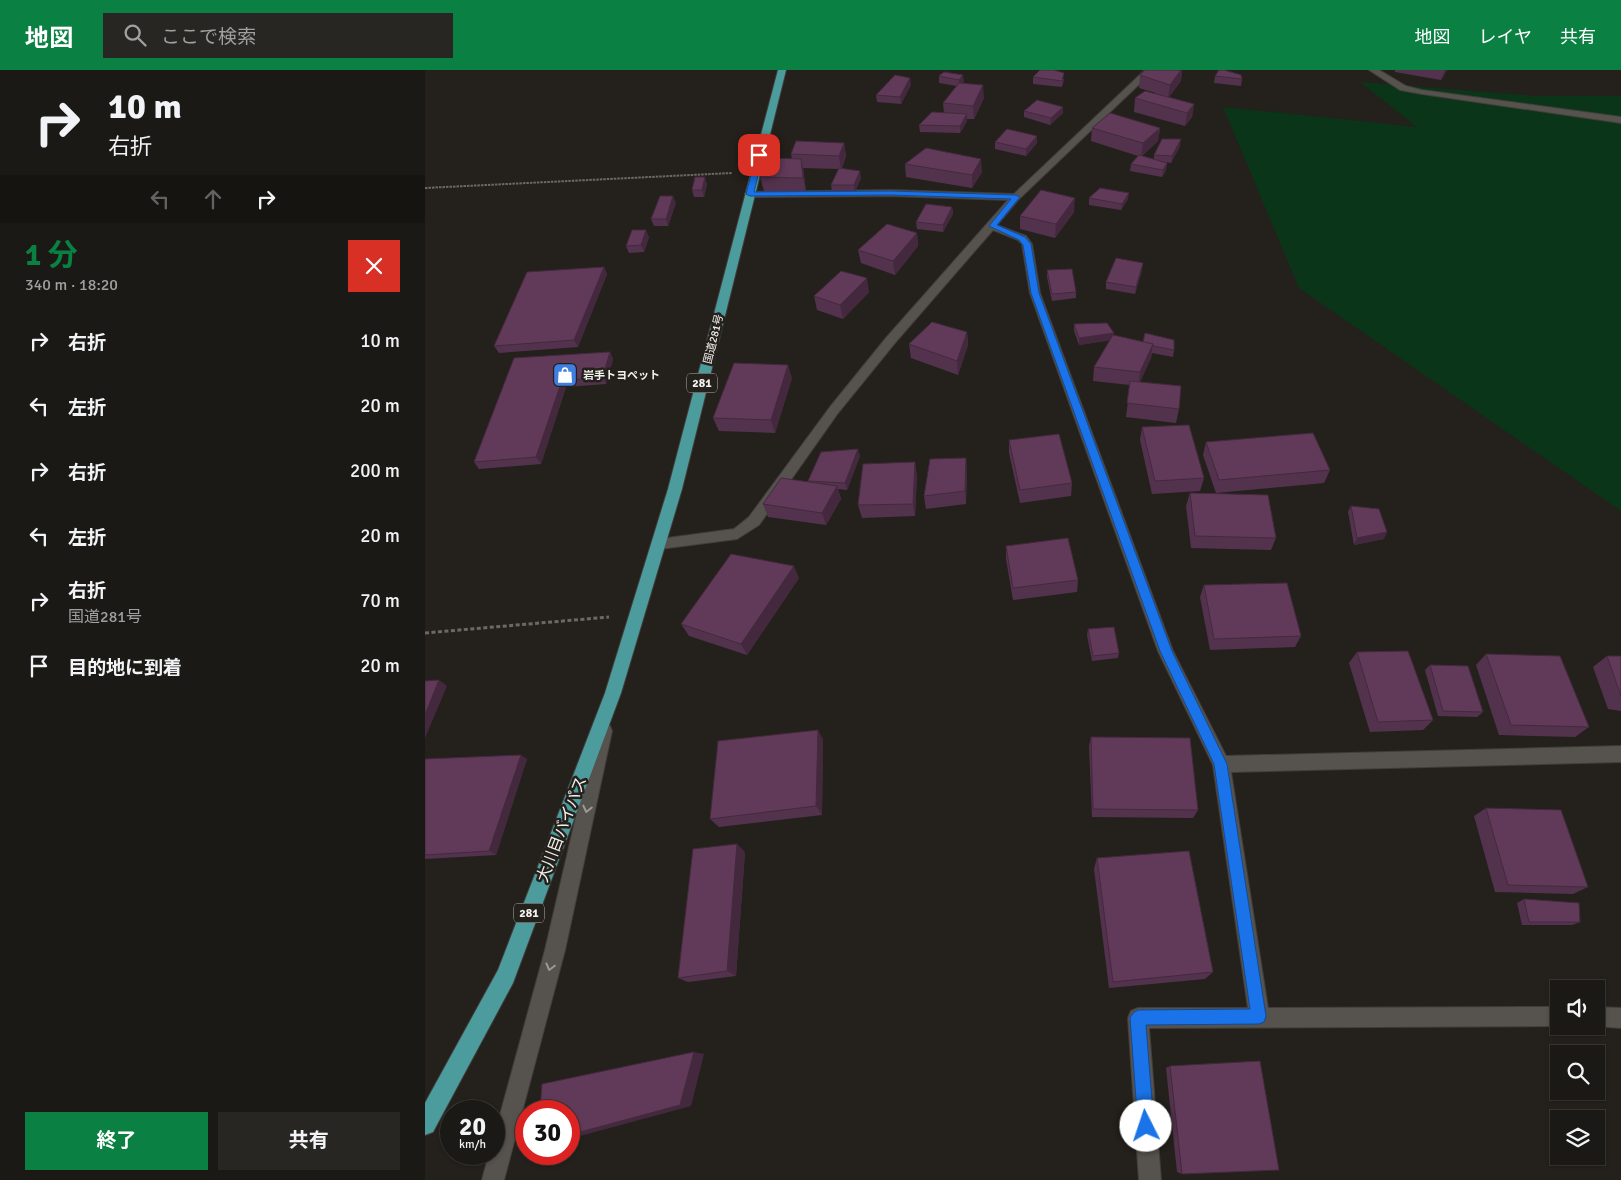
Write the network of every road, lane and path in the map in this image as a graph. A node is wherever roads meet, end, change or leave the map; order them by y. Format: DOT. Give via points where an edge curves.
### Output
graph roads {
  1 [pos="782,70"];
  2 [pos="1150,70"];
  3 [pos="1373,70"];
  4 [pos="1621,120"];
  5 [pos="755,172"];
  6 [pos="425,188"];
  7 [pos="750,194"];
  8 [pos="1016,197"];
  9 [pos="992,226"];
  10 [pos="660,544"];
  11 [pos="637,615"];
  12 [pos="425,633"];
  13 [pos="613,693"];
  14 [pos="1621,754"];
  15 [pos="1221,764"];
  16 [pos="1259,1016"];
  17 [pos="1550,1017"];
  18 [pos="1605,1018"];
  19 [pos="1621,1018"];
  20 [pos="425,1124"];
  21 [pos="493,1180"];
  22 [pos="1150,1180"];
  1 -- 5 [label="highway, 国道281号 / 281"];
  2 -- 8 [label="street"];
  3 -- 4 [label="street" via="1403,88 1421,92"];
  5 -- 6 [label="path"];
  5 -- 7 [label="highway, 国道281号 / 281"];
  7 -- 8 [label="street" via="891,193"];
  7 -- 10 [label="highway, 国道281号 / 281"];
  8 -- 9 [label="street"];
  9 -- 10 [label="street" via="846,394 754,521 737,534"];
  9 -- 15 [label="street" via="1022,238 1027,244 1035,293 1166,651"];
  10 -- 11 [label="highway, 国道281号 / 281"];
  11 -- 12 [label="path"];
  11 -- 13 [label="highway, 国道281号 / 281"];
  13 -- 20 [label="highway, 大川目バイパス / 281" via="506,976"];
  13 -- 21 [label="street, one-way" via="555,950"];
  14 -- 15 [label="street"];
  15 -- 16 [label="street"];
  16 -- 17 [label="street"];
  16 -- 22 [label="street" via="1138,1018"];
  18 -- 19 [label="street"];
}
